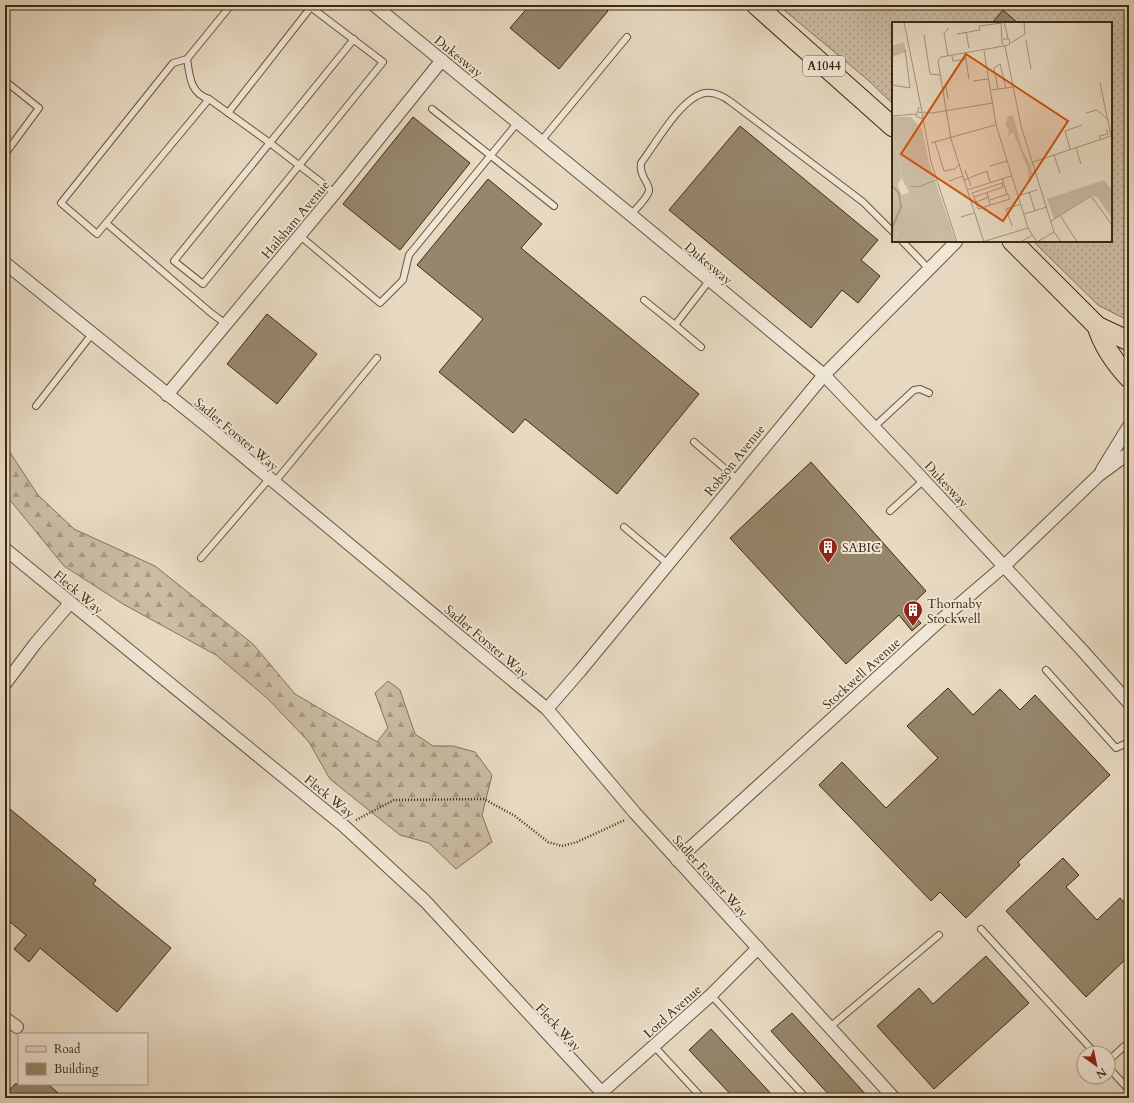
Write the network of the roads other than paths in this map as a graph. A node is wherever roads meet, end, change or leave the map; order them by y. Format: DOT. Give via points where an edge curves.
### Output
graph roads {
  1 [pos="231,5"];
  2 [pos="756,5"];
  3 [pos="310,6"];
  4 [pos="381,7"];
  5 [pos="627,38"];
  6 [pos="354,39"];
  7 [pos="187,59"];
  8 [pos="442,60"];
  9 [pos="5,82"];
  10 [pos="209,99"];
  11 [pos="432,109"];
  12 [pos="228,113"];
  13 [pos="518,122"];
  14 [pos="892,126"];
  15 [pos="540,141"];
  16 [pos="270,143"];
  17 [pos="5,154"];
  18 [pos="492,156"];
  19 [pos="299,165"];
  20 [pos="335,193"];
  21 [pos="554,206"];
  22 [pos="631,215"];
  23 [pos="106,223"];
  24 [pos="892,231"];
  25 [pos="299,235"];
  26 [pos="903,242"];
  27 [pos="956,242"];
  28 [pos="1013,242"];
  29 [pos="5,263"];
  30 [pos="929,269"];
  31 [pos="709,281"];
  32 [pos="644,300"];
  33 [pos="226,324"];
  34 [pos="675,325"];
  35 [pos="1097,326"];
  36 [pos="92,334"];
  37 [pos="1129,341"];
  38 [pos="701,347"];
  39 [pos="377,358"];
  40 [pos="824,375"];
  41 [pos="1129,378"];
  42 [pos="929,393"];
  43 [pos="166,395"];
  44 [pos="36,406"];
  45 [pos="1129,426"];
  46 [pos="874,427"];
  47 [pos="694,442"];
  48 [pos="1129,453"];
  49 [pos="1099,475"];
  50 [pos="737,479"];
  51 [pos="924,480"];
  52 [pos="272,481"];
  53 [pos="890,511"];
  54 [pos="624,527"];
  55 [pos="5,549"];
  56 [pos="201,558"];
  57 [pos="668,564"];
  58 [pos="1004,566"];
  59 [pos="70,604"];
  60 [pos="1046,670"];
  61 [pos="5,684"];
  62 [pos="1129,703"];
  63 [pos="547,709"];
  64 [pos="1129,742"];
  65 [pos="677,860"];
  66 [pos="981,929"];
  67 [pos="939,935"];
  68 [pos="758,948"];
  69 [pos="711,995"];
  70 [pos="5,1018"];
  71 [pos="17,1027"];
  72 [pos="830,1027"];
  73 [pos="1129,1042"];
  74 [pos="1088,1045"];
  75 [pos="654,1046"];
  76 [pos="1116,1054"];
  77 [pos="1116,1076"];
  78 [pos="1129,1090"];
  79 [pos="604,1095"];
  80 [pos="702,1098"];
  81 [pos="806,1098"];
  82 [pos="894,1098"];
  1 -- 7 [label="lane"];
  2 -- 14 [label="main road, A1044"];
  3 -- 6 [label="lane"];
  3 -- 12 [label="lane"];
  4 -- 8 [label="street, Dukesway"];
  5 -- 15 [label="lane"];
  6 -- 16 [label="lane"];
  6 -- 19 [label="lane" via="383,62"];
  7 -- 10 [label="lane" via="195,91"];
  7 -- 23 [label="lane" via="173,63 61,203 96,234"];
  8 -- 13 [label="street, Dukesway"];
  8 -- 20 [label="street, Hailsham Avenue"];
  9 -- 17 [label="lane" via="39,108"];
  10 -- 12 [label="lane"];
  10 -- 23 [label="lane"];
  11 -- 18 [label="lane"];
  12 -- 16 [label="lane"];
  13 -- 15 [label="street, Dukesway"];
  13 -- 18 [label="lane"];
  15 -- 22 [label="street, Dukesway"];
  16 -- 19 [label="lane"];
  16 -- 19 [label="lane" via="174,261 203,284"];
  18 -- 21 [label="lane"];
  18 -- 25 [label="lane" via="409,255 403,280 380,303"];
  19 -- 20 [label="lane"];
  20 -- 25 [label="street, Hailsham Avenue"];
  22 -- 24 [label="lane" via="649,191 640,172 641,164 684,106 697,96 713,93 731,102 863,202"];
  22 -- 31 [label="street, Dukesway"];
  23 -- 33 [label="lane"];
  25 -- 33 [label="street, Hailsham Avenue"];
  26 -- 30 [label="lane"];
  27 -- 30 [label="street, Robson Avenue"];
  28 -- 35 [label="main road"];
  29 -- 36 [label="street, Sadler Forster Way"];
  30 -- 40 [label="street, Robson Avenue"];
  31 -- 34 [label="lane"];
  31 -- 40 [label="street, Dukesway"];
  32 -- 34 [label="lane"];
  33 -- 43 [label="street, Hailsham Avenue"];
  34 -- 38 [label="lane"];
  35 -- 37 [label="main road"];
  35 -- 41 [label="main road" via="1109,352"];
  36 -- 43 [label="street, Sadler Forster Way"];
  36 -- 44 [label="lane"];
  39 -- 52 [label="lane"];
  40 -- 46 [label="street, Dukesway"];
  40 -- 50 [label="street, Robson Avenue"];
  42 -- 46 [label="lane" via="920,389 914,390"];
  43 -- 52 [label="street, Sadler Forster Way"];
  45 -- 49 [label="street, Stockwell Avenue"];
  46 -- 51 [label="street, Dukesway"];
  47 -- 50 [label="lane"];
  48 -- 49 [label="street, Stockwell Avenue"];
  49 -- 58 [label="street, Stockwell Avenue"];
  50 -- 57 [label="street, Robson Avenue"];
  51 -- 53 [label="lane"];
  51 -- 58 [label="street, Dukesway"];
  52 -- 56 [label="lane"];
  52 -- 63 [label="street, Sadler Forster Way"];
  54 -- 57 [label="lane"];
  55 -- 59 [label="street, Fleck Way"];
  57 -- 63 [label="street, Robson Avenue"];
  58 -- 62 [label="street, Dukesway"];
  58 -- 65 [label="street, Stockwell Avenue" via="929,630"];
  59 -- 61 [label="street"];
  59 -- 79 [label="street, Fleck Way" via="344,826 424,901"];
  60 -- 64 [label="lane" via="1116,748"];
  63 -- 65 [label="street, Sadler Forster Way"];
  65 -- 68 [label="street, Sadler Forster Way"];
  66 -- 74 [label="lane"];
  67 -- 72 [label="lane"];
  68 -- 69 [label="street, Lord Avenue"];
  68 -- 72 [label="street, Sadler Forster Way"];
  69 -- 75 [label="street, Lord Avenue"];
  69 -- 81 [label="lane"];
  70 -- 71 [label="street"];
  72 -- 82 [label="street, Sadler Forster Way"];
  73 -- 76 [label="lane"];
  75 -- 79 [label="street, Lord Avenue"];
  75 -- 80 [label="lane"];
  77 -- 78 [label="lane"];
}
